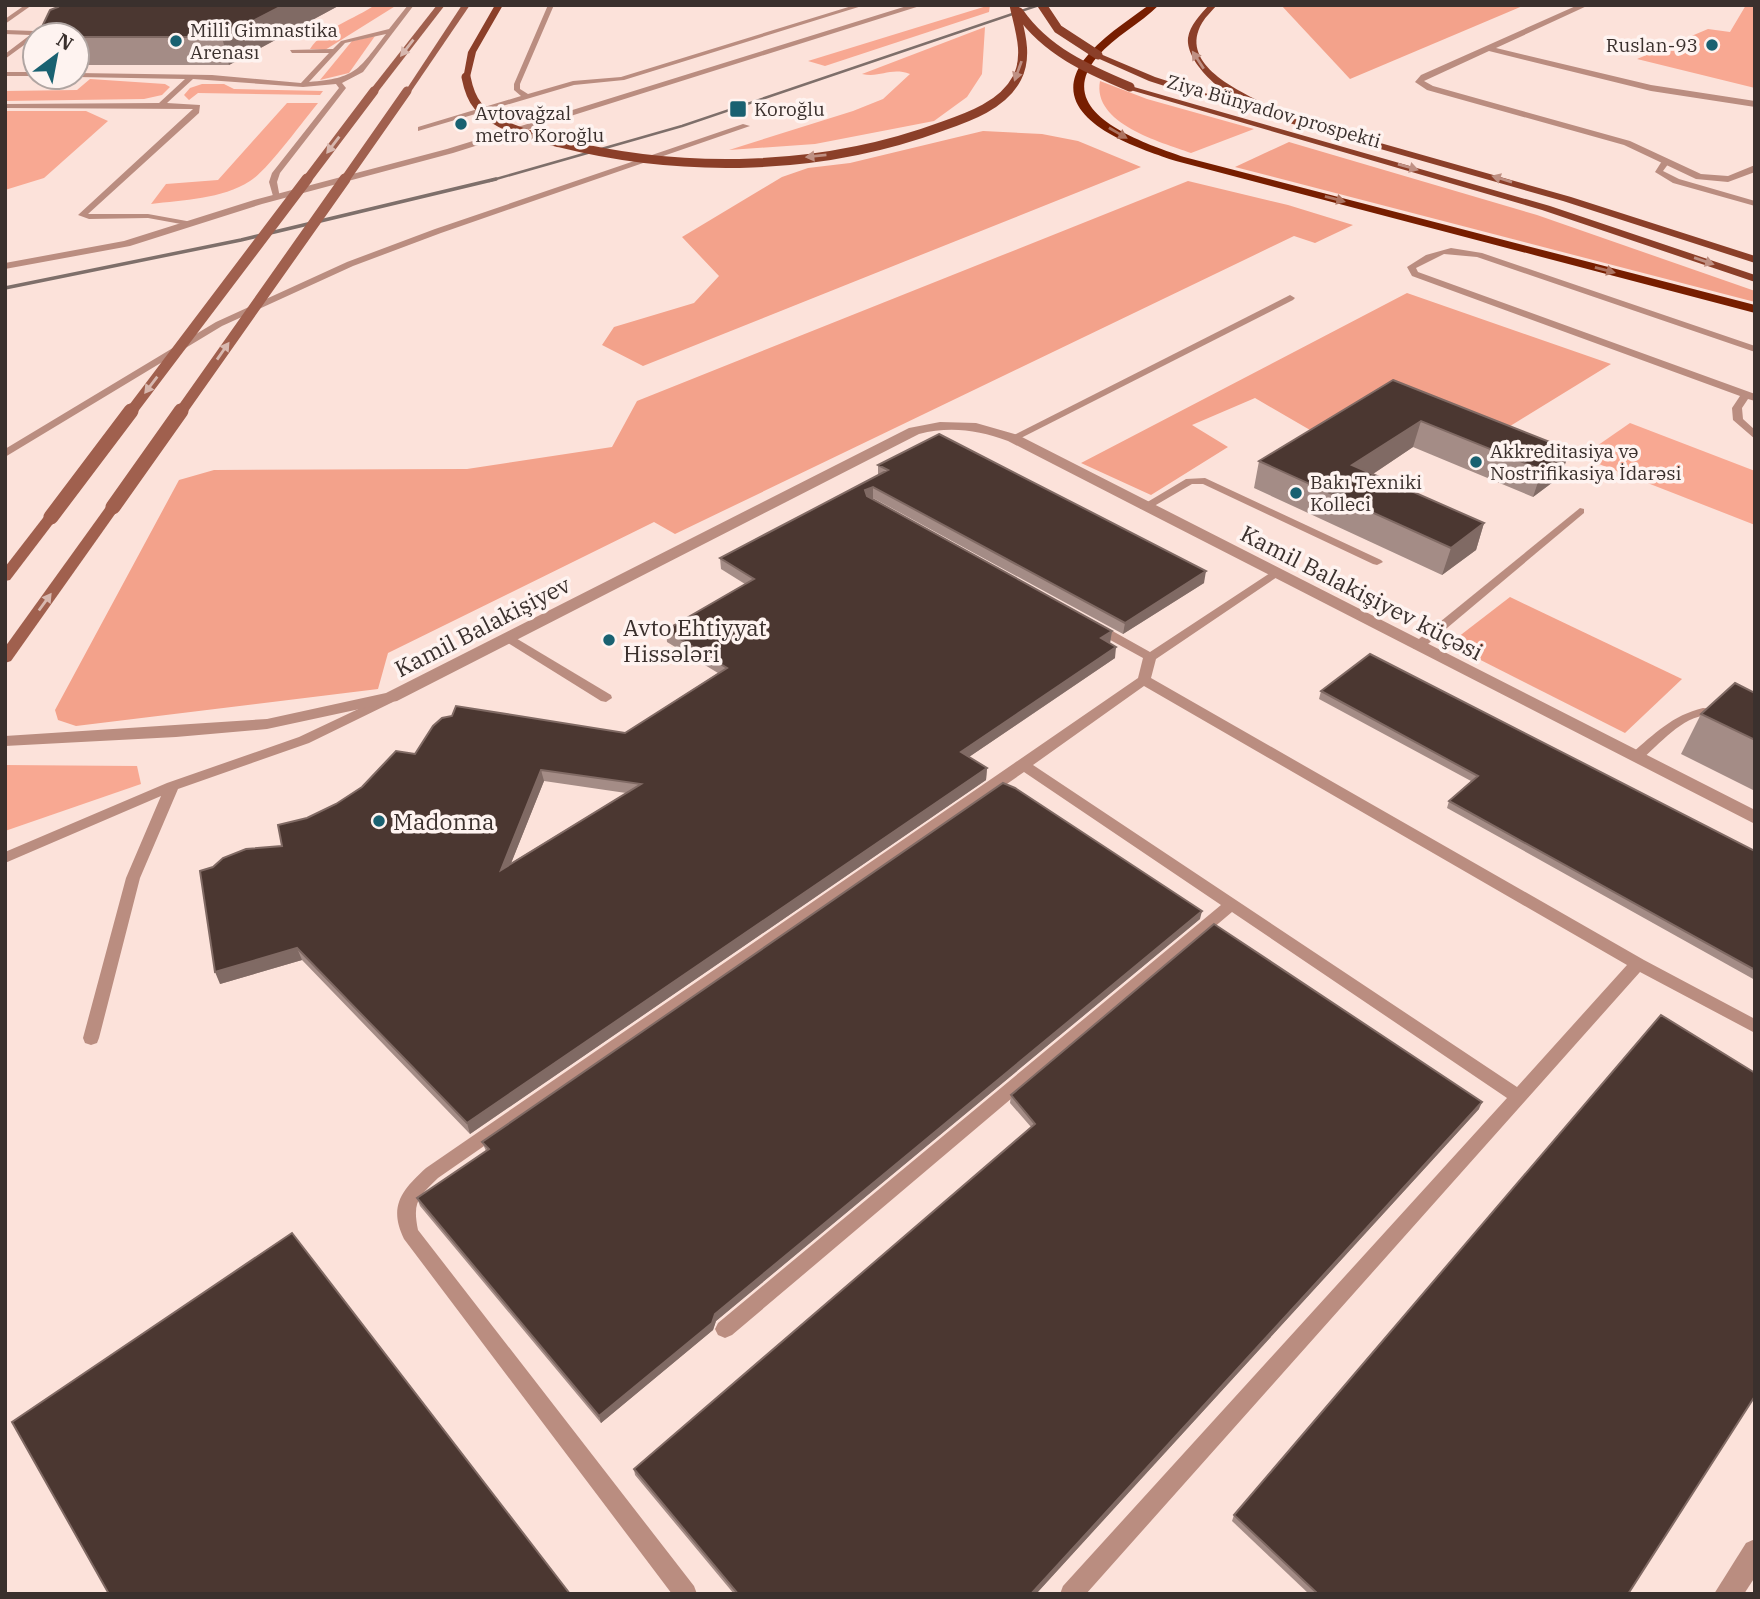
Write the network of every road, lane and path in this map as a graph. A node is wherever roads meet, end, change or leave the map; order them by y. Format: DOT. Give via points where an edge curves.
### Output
graph roads {
  1 [pos="29,5"];
  2 [pos="411,5"];
  3 [pos="441,5"];
  4 [pos="466,5"];
  5 [pos="499,5"];
  6 [pos="551,5"];
  7 [pos="862,5"];
  8 [pos="1015,5"];
  9 [pos="1042,5"];
  10 [pos="1155,5"];
  11 [pos="1213,5"];
  12 [pos="1585,5"];
  13 [pos="914,6"];
  14 [pos="61,15"];
  15 [pos="53,21"];
  16 [pos="5,22"];
  17 [pos="390,31"];
  18 [pos="21,45"];
  19 [pos="1486,48"];
  20 [pos="292,51"];
  21 [pos="333,51"];
  22 [pos="5,57"];
  23 [pos="91,75"];
  24 [pos="191,77"];
  25 [pos="338,82"];
  26 [pos="303,85"];
  27 [pos="527,97"];
  28 [pos="1755,104"];
  29 [pos="161,105"];
  30 [pos="5,106"];
  31 [pos="746,126"];
  32 [pos="421,129"];
  33 [pos="1391,148"];
  34 [pos="1665,163"];
  35 [pos="1755,168"];
  36 [pos="278,196"];
  37 [pos="1755,204"];
  38 [pos="189,225"];
  39 [pos="1755,260"];
  40 [pos="5,266"];
  41 [pos="1755,278"];
  42 [pos="1290,298"];
  43 [pos="1755,309"];
  44 [pos="1755,349"];
  45 [pos="1750,397"];
  46 [pos="943,424"];
  47 [pos="1755,436"];
  48 [pos="1013,438"];
  49 [pos="5,454"];
  50 [pos="1144,507"];
  51 [pos="1580,511"];
  52 [pos="1377,562"];
  53 [pos="1276,573"];
  54 [pos="5,577"];
  55 [pos="1090,624"];
  56 [pos="509,638"];
  57 [pos="1418,646"];
  58 [pos="1150,657"];
  59 [pos="5,658"];
  60 [pos="1144,680"];
  61 [pos="391,697"];
  62 [pos="606,698"];
  63 [pos="1755,730"];
  64 [pos="5,741"];
  65 [pos="1636,757"];
  66 [pos="1024,765"];
  67 [pos="172,786"];
  68 [pos="1755,818"];
  69 [pos="5,858"];
  70 [pos="1232,904"];
  71 [pos="1638,964"];
  72 [pos="1755,1027"];
  73 [pos="91,1038"];
  74 [pos="1519,1097"];
  75 [pos="725,1329"];
  76 [pos="1755,1552"];
  77 [pos="685,1594"];
  78 [pos="1071,1594"];
  79 [pos="1728,1594"];
  1 -- 16 [label="lane"];
  2 -- 17 [label="lane"];
  3 -- 54 [label="main road, one-way, bridge"];
  59 -- 4 [label="main road, one-way, bridge"];
  8 -- 5 [label="main road, one-way, bridge" via="1024,48 1017,79 991,104 950,125 839,154 692,162 644,159 562,144 491,116 469,92 466,77 472,52"];
  6 -- 27 [label="lane" via="519,75 517,90"];
  7 -- 27 [label="lane" via="622,79 580,82"];
  8 -- 41 [label="main road, Ziya Bünyadov prospekti, one-way, bridge" via="1028,25 1057,51 1130,87 1546,208"];
  9 -- 33 [label="main road, Ziya Bünyadov prospekti, bridge" via="1062,33 1123,68"];
  10 -- 43 [label="highway, one-way" via="1087,64 1078,83 1085,107 1098,121 1135,143"];
  33 -- 11 [label="main road, one-way" via="1276,111 1220,83 1191,48 1197,22"];
  12 -- 19 [label="street"];
  13 -- 36 [label="street" via="450,151"];
  14 -- 15 [label="lane"];
  17 -- 21 [label="lane" via="348,39"];
  17 -- 25 [label="lane" via="360,71"];
  18 -- 22 [label="lane"];
  19 -- 28 [label="street" via="1651,88"];
  19 -- 34 [label="street" via="1419,82 1430,89 1627,143"];
  20 -- 21 [label="lane"];
  21 -- 26 [label="lane"];
  23 -- 24 [label="lane"];
  24 -- 26 [label="lane"];
  24 -- 29 [label="lane"];
  25 -- 26 [label="lane"];
  25 -- 36 [label="lane" via="343,88 276,173 273,182"];
  27 -- 32 [label="lane"];
  29 -- 30 [label="lane"];
  29 -- 38 [label="lane" via="197,107 82,215 148,216"];
  31 -- 49 [label="lane" via="350,264 219,324"];
  39 -- 33 [label="main road, Ziya Bünyadov prospekti, one-way"];
  34 -- 35 [label="street" via="1721,180"];
  34 -- 37 [label="lane" via="1660,172 1669,178"];
  36 -- 38 [label="street"];
  38 -- 40 [label="street" via="106,249"];
  42 -- 48 [label="lane"];
  44 -- 45 [label="lane" via="1479,255 1445,249 1411,267 1415,274"];
  45 -- 47 [label="lane" via="1737,408 1738,420"];
  46 -- 48 [label="street, Kamil Balakişiyev küçəsi" via="988,428"];
  46 -- 56 [label="street, Kamil Balakişiyev" via="914,431"];
  48 -- 50 [label="street, Kamil Balakişiyev küçəsi"];
  50 -- 52 [label="lane" via="1190,481 1206,481"];
  50 -- 53 [label="street, Kamil Balakişiyev küçəsi"];
  51 -- 57 [label="lane"];
  53 -- 57 [label="street, Kamil Balakişiyev küçəsi"];
  53 -- 58 [label="lane"];
  55 -- 58 [label="lane"];
  56 -- 61 [label="street, Kamil Balakişiyev"];
  56 -- 62 [label="lane"];
  57 -- 65 [label="street, Kamil Balakişiyev küçəsi"];
  58 -- 60 [label="lane"];
  60 -- 66 [label="lane"];
  60 -- 71 [label="lane"];
  61 -- 64 [label="street, Kamil Balakişiyev" via="267,724"];
  61 -- 67 [label="lane" via="304,740"];
  63 -- 65 [label="lane" via="1717,713 1700,711 1684,717"];
  65 -- 68 [label="street, Kamil Balakişiyev küçəsi"];
  66 -- 70 [label="lane"];
  66 -- 77 [label="lane" via="432,1173 409,1195 404,1210 410,1233"];
  67 -- 69 [label="lane"];
  67 -- 73 [label="lane" via="133,877"];
  70 -- 74 [label="lane"];
  70 -- 75 [label="lane"];
  71 -- 72 [label="lane"];
  71 -- 74 [label="lane"];
  74 -- 78 [label="lane"];
  76 -- 79 [label="street"];
}
